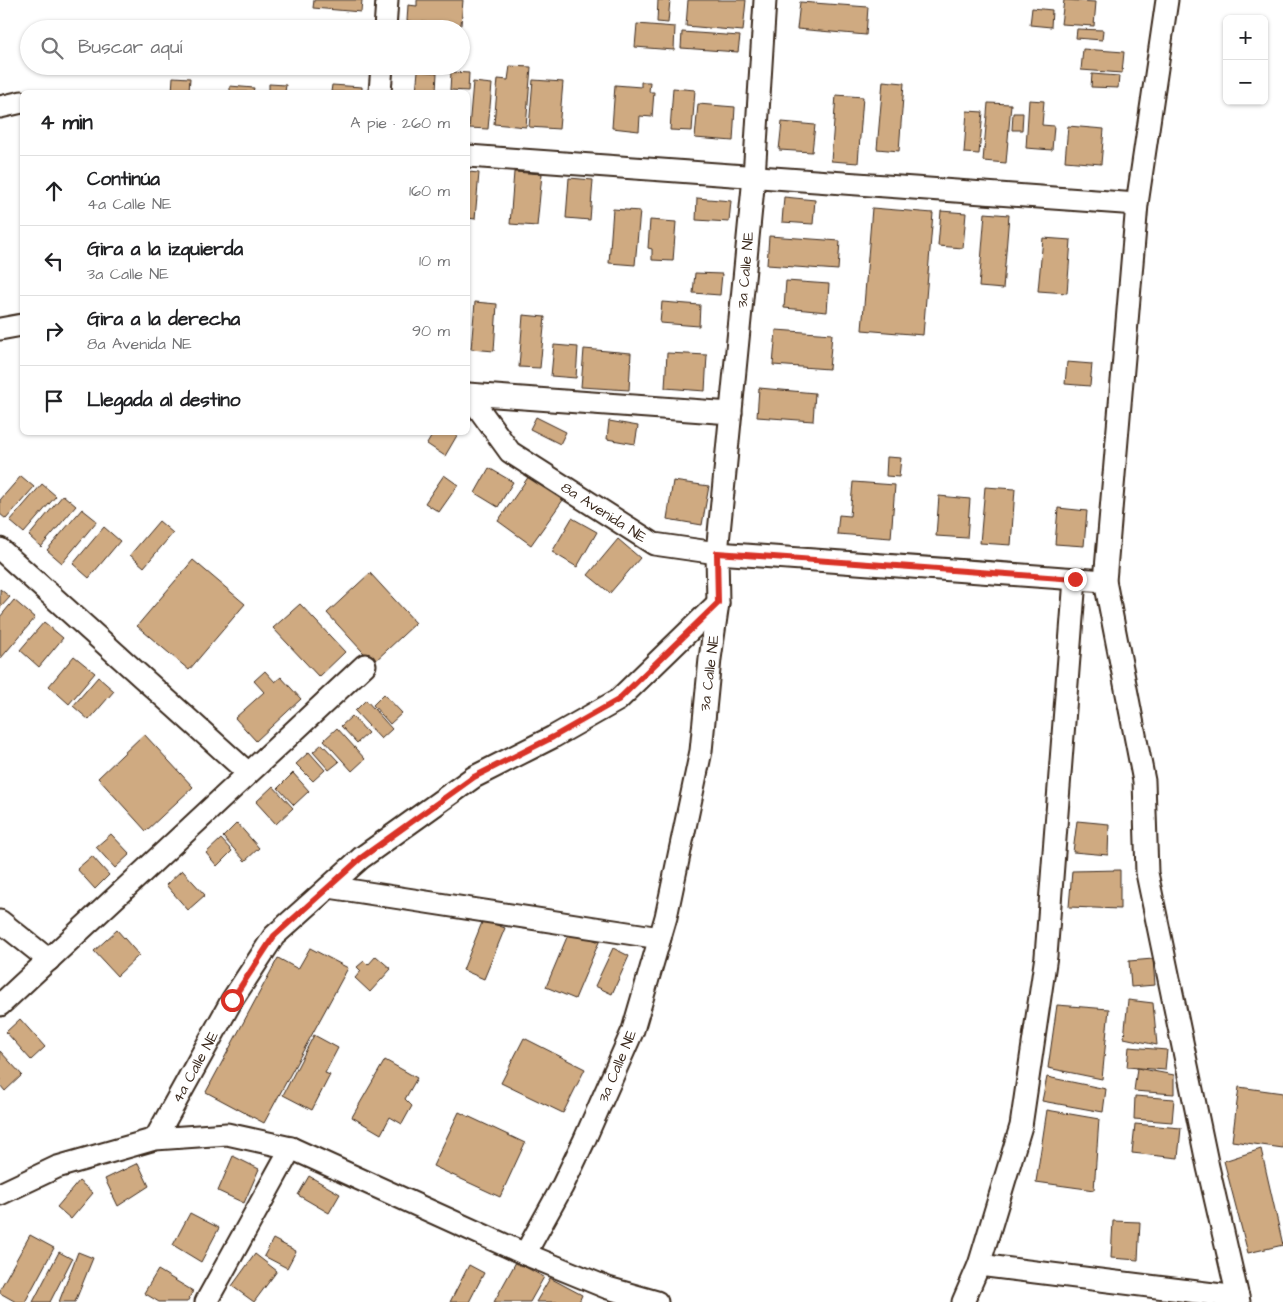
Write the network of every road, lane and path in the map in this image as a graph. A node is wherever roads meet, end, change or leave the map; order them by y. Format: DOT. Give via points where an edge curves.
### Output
graph roads {
  1 [pos="387,0"];
  2 [pos="766,0"];
  3 [pos="1167,0"];
  4 [pos="386,20"];
  5 [pos="381,75"];
  6 [pos="380,90"];
  7 [pos="20,103"];
  8 [pos="0,108"];
  9 [pos="470,156"];
  10 [pos="754,177"];
  11 [pos="1137,204"];
  12 [pos="20,325"];
  13 [pos="0,328"];
  14 [pos="470,394"];
  15 [pos="470,397"];
  16 [pos="731,413"];
  17 [pos="0,549"];
  18 [pos="717,553"];
  19 [pos="1075,579"];
  20 [pos="1105,581"];
  21 [pos="718,603"];
  22 [pos="365,665"];
  23 [pos="248,773"];
  24 [pos="329,886"];
  25 [pos="0,921"];
  26 [pos="660,938"];
  27 [pos="49,960"];
  28 [pos="0,1005"];
  29 [pos="155,1139"];
  30 [pos="291,1148"];
  31 [pos="0,1194"];
  32 [pos="525,1254"];
  33 [pos="979,1265"];
  34 [pos="613,1295"];
  35 [pos="1238,1300"];
  36 [pos="206,1302"];
  37 [pos="657,1302"];
  38 [pos="963,1302"];
  1 -- 4 [label="street"];
  2 -- 10 [label="street, 3a Calle NE"];
  3 -- 11 [label="street"];
  5 -- 6 [label="street"];
  7 -- 8 [label="street"];
  9 -- 10 [label="street"];
  10 -- 11 [label="street"];
  10 -- 16 [label="street, 3a Calle NE"];
  11 -- 20 [label="street"];
  12 -- 13 [label="street"];
  14 -- 16 [label="street"];
  15 -- 18 [label="street, 8a Avenida NE" via="510,452 646,539 654,544"];
  16 -- 18 [label="street, 3a Calle NE"];
  17 -- 23 [label="street"];
  18 -- 19 [label="street, 8a Avenida NE"];
  18 -- 21 [label="street, 3a Calle NE"];
  19 -- 20 [label="street, 8a Avenida NE"];
  19 -- 33 [label="street" via="1046,956 1021,1126"];
  20 -- 35 [label="street" via="1144,781 1147,873"];
  21 -- 24 [label="street, 4a Calle NE" via="618,700 474,777 361,858"];
  21 -- 26 [label="street, 3a Calle NE" via="701,751"];
  22 -- 23 [label="street"];
  23 -- 27 [label="street"];
  24 -- 26 [label="street"];
  24 -- 29 [label="street, 4a Calle NE" via="274,936 232,1000"];
  25 -- 27 [label="street"];
  26 -- 32 [label="street, 3a Calle NE" via="634,1030 577,1156"];
  27 -- 28 [label="street"];
  29 -- 30 [label="street" via="227,1134"];
  29 -- 31 [label="street" via="57,1167"];
  30 -- 32 [label="street"];
  30 -- 36 [label="street"];
  32 -- 34 [label="street"];
  33 -- 35 [label="street"];
  33 -- 38 [label="street"];
  34 -- 37 [label="street"];
}
